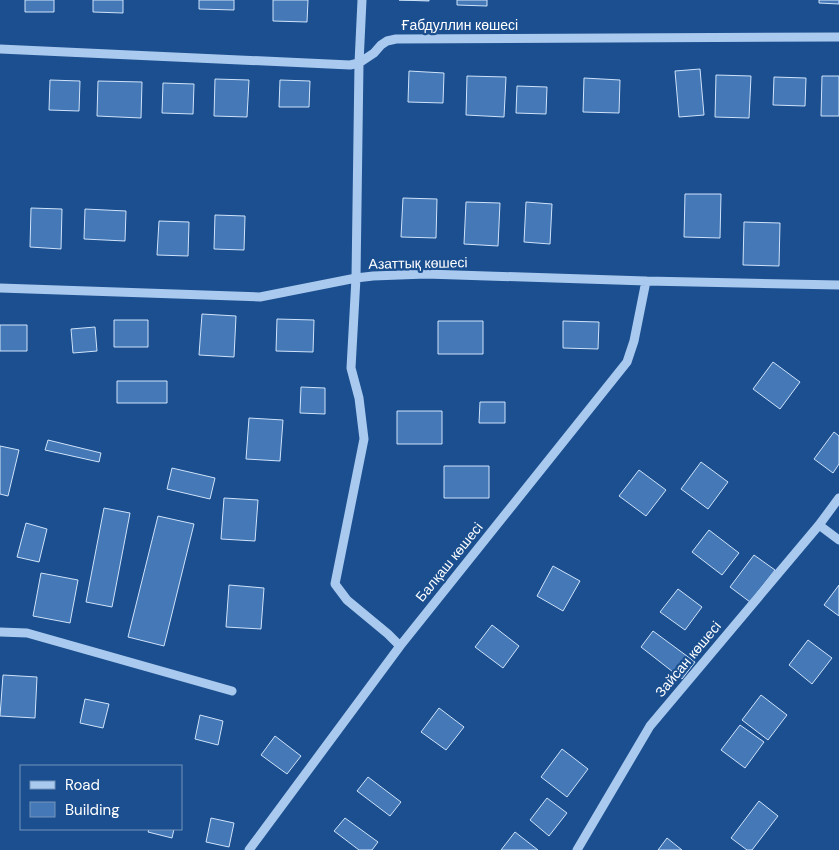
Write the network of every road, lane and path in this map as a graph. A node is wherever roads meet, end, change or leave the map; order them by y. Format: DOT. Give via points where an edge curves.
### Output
graph roads {
  1 [pos="362,0"];
  2 [pos="839,37"];
  3 [pos="0,49"];
  4 [pos="359,63"];
  5 [pos="356,278"];
  6 [pos="646,281"];
  7 [pos="839,285"];
  8 [pos="0,288"];
  9 [pos="839,498"];
  10 [pos="819,525"];
  11 [pos="839,540"];
  12 [pos="0,632"];
  13 [pos="400,646"];
  14 [pos="232,691"];
  15 [pos="249,850"];
  16 [pos="577,850"];
  1 -- 4 [label="street"];
  2 -- 4 [label="street, Ғабдуллин көшесі" via="396,39 387,41"];
  3 -- 4 [label="street" via="340,65"];
  4 -- 5 [label="street"];
  5 -- 6 [label="street, Азаттық көшесі" via="426,274"];
  5 -- 8 [label="street, Азаттық көшесі" via="260,297"];
  5 -- 13 [label="street" via="351,368 364,439 335,584 347,600"];
  6 -- 7 [label="street, Азаттық көшесі"];
  6 -- 13 [label="street, Балқаш көшесі" via="627,362"];
  9 -- 10 [label="street, Зайсан көшесі"];
  10 -- 11 [label="street"];
  10 -- 16 [label="street, Зайсан көшесі" via="650,726"];
  12 -- 14 [label="street" via="27,633"];
  13 -- 15 [label="street, Балқаш көшесі"];
}
